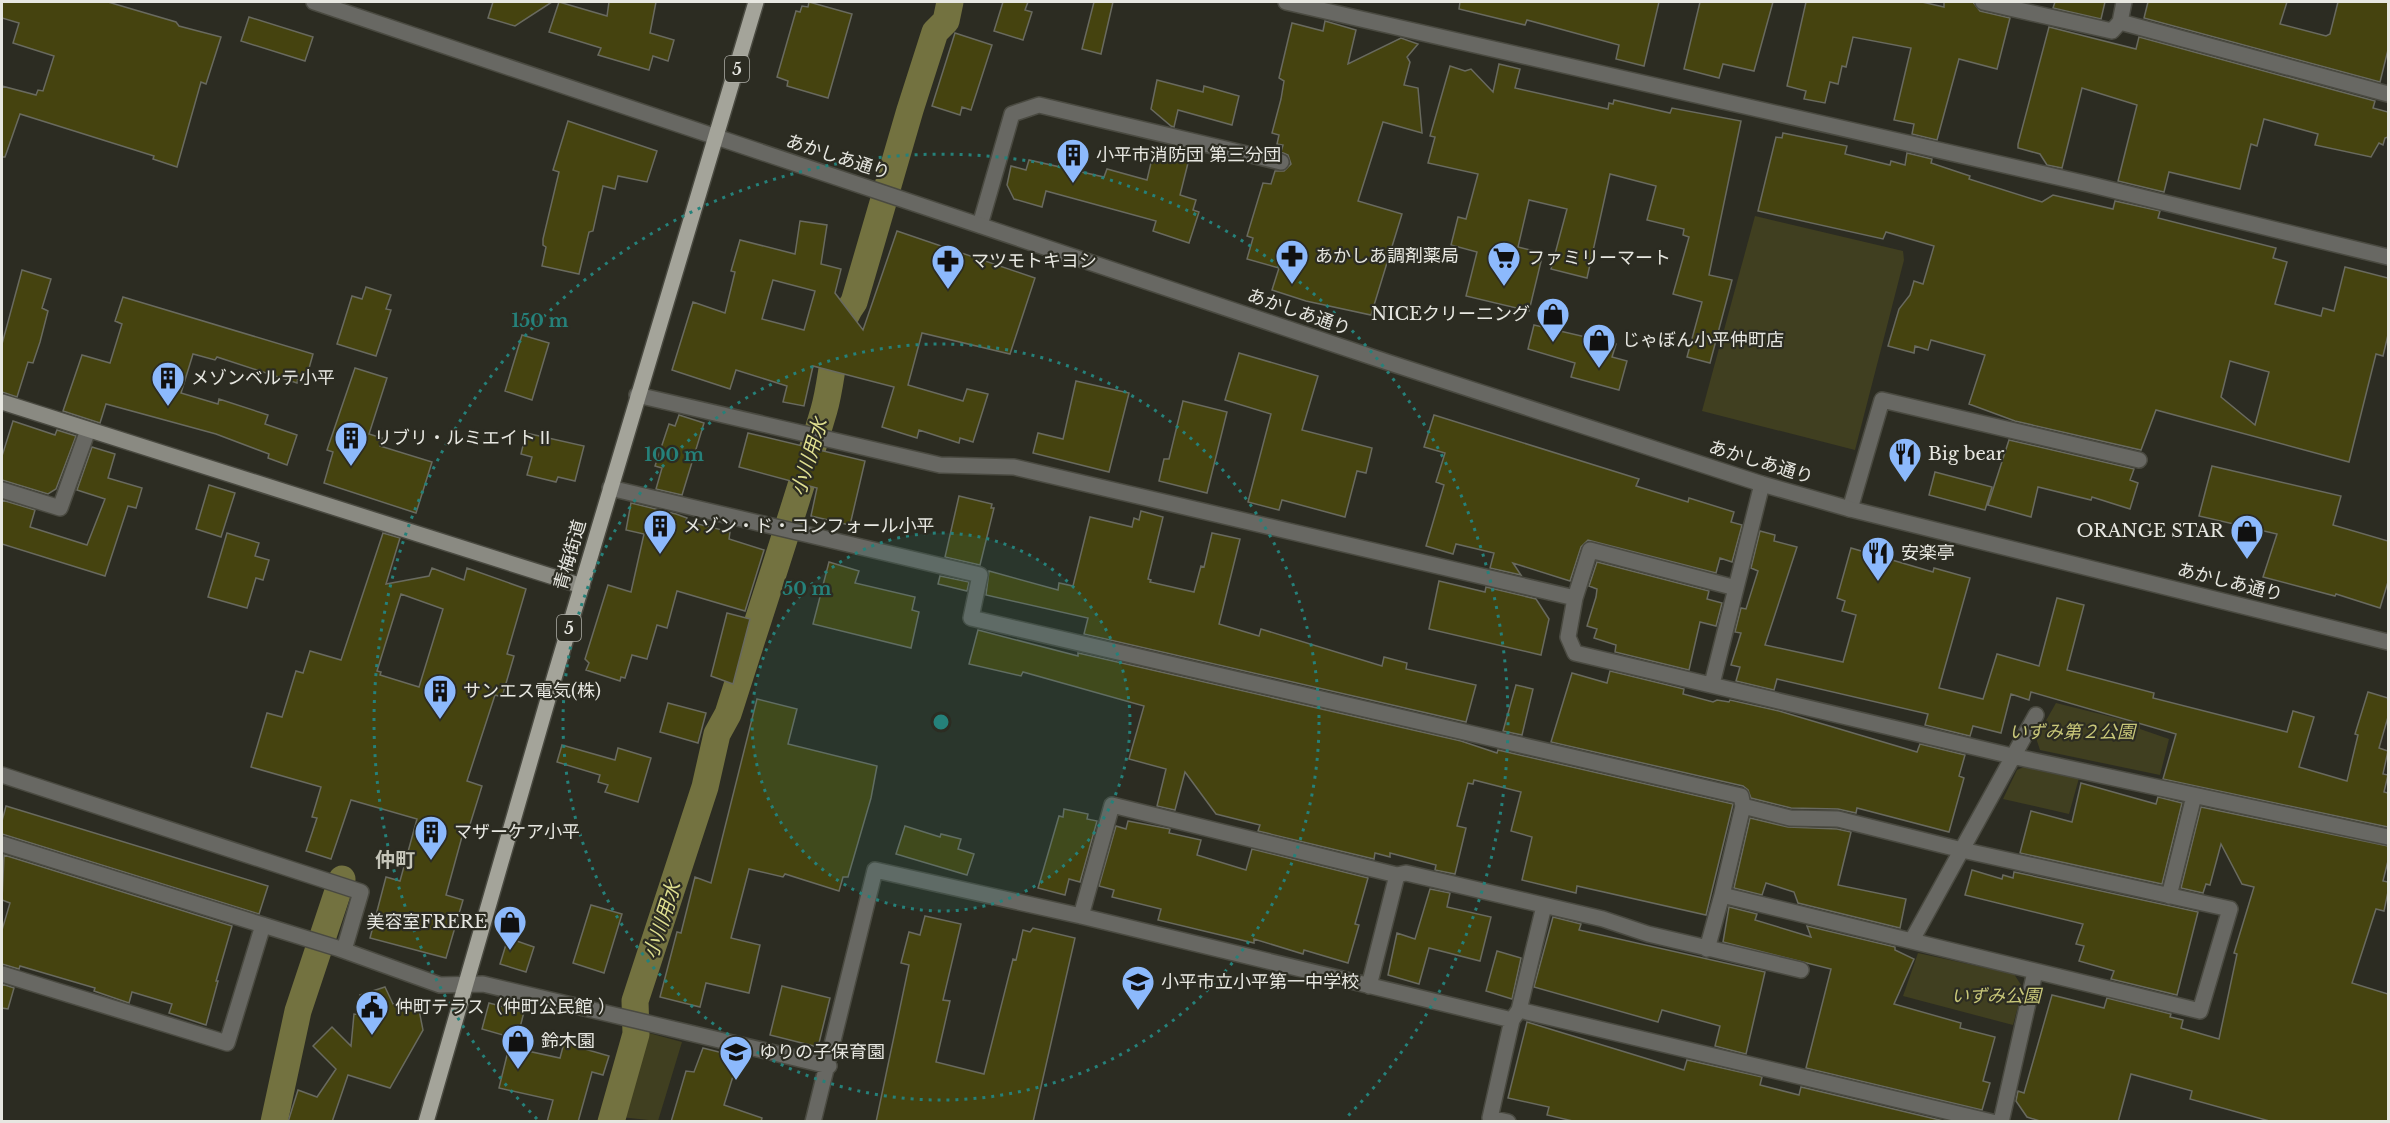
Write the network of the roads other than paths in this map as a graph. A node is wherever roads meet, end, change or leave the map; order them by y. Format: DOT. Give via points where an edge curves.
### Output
graph roads {
  1 [pos="314,2"];
  2 [pos="756,2"];
  3 [pos="1286,2"];
  4 [pos="1983,2"];
  5 [pos="2124,2"];
  6 [pos="2120,22"];
  7 [pos="2388,94"];
  8 [pos="717,137"];
  9 [pos="1281,162"];
  10 [pos="980,225"];
  11 [pos="2388,257"];
  12 [pos="638,395"];
  13 [pos="2,402"];
  14 [pos="87,430"];
  15 [pos="2139,460"];
  16 [pos="1762,484"];
  17 [pos="610,488"];
  18 [pos="2,489"];
  19 [pos="1850,509"];
  20 [pos="582,586"];
  21 [pos="1736,588"];
  22 [pos="1575,598"];
  23 [pos="2388,642"];
  24 [pos="1712,684"];
  25 [pos="2036,715"];
  26 [pos="2012,756"];
  27 [pos="2,775"];
  28 [pos="2194,796"];
  29 [pos="1743,806"];
  30 [pos="2388,837"];
  31 [pos="2,844"];
  32 [pos="1962,850"];
  33 [pos="1397,875"];
  34 [pos="1722,895"];
  35 [pos="2169,896"];
  36 [pos="1544,906"];
  37 [pos="1081,916"];
  38 [pos="263,925"];
  39 [pos="1912,940"];
  40 [pos="340,949"];
  41 [pos="1707,949"];
  42 [pos="1801,970"];
  43 [pos="2036,972"];
  44 [pos="2,974"];
  45 [pos="465,985"];
  46 [pos="1369,986"];
  47 [pos="1515,1015"];
  48 [pos="829,1066"];
  49 [pos="426,1122"];
  50 [pos="813,1122"];
  51 [pos="1508,1122"];
  52 [pos="1992,1122"];
  53 [pos="2001,1122"];
  1 -- 8 [label="street, あかしあ通り"];
  2 -- 8 [label="main road, 青梅街道 / 5"];
  3 -- 11 [label="street" via="2088,184"];
  4 -- 6 [label="street" via="2112,31"];
  5 -- 6 [label="street"];
  6 -- 7 [label="street"];
  8 -- 10 [label="street, あかしあ通り"];
  8 -- 12 [label="main road, 青梅街道 / 5"];
  9 -- 10 [label="street" via="1039,105 1012,114"];
  10 -- 16 [label="street, あかしあ通り"];
  12 -- 17 [label="main road, 青梅街道 / 5"];
  12 -- 22 [label="street" via="940,465 1014,467"];
  13 -- 14 [label="main road"];
  14 -- 18 [label="street" via="60,508"];
  14 -- 20 [label="main road"];
  15 -- 19 [label="street" via="1882,400"];
  16 -- 19 [label="street, あかしあ通り"];
  16 -- 21 [label="street"];
  17 -- 20 [label="main road, 青梅街道 / 5"];
  17 -- 29 [label="street" via="980,575 971,618 1741,796"];
  19 -- 23 [label="street, あかしあ通り"];
  20 -- 45 [label="main road, 青梅街道 / 5"];
  21 -- 22 [label="street" via="1590,550"];
  21 -- 24 [label="street"];
  22 -- 24 [label="street" via="1568,637 1575,653"];
  24 -- 26 [label="street"];
  25 -- 26 [label="street"];
  26 -- 28 [label="street"];
  26 -- 32 [label="street"];
  27 -- 40 [label="street" via="361,892"];
  28 -- 30 [label="street"];
  28 -- 35 [label="street"];
  29 -- 32 [label="street" via="1790,818 1838,819"];
  29 -- 34 [label="street"];
  31 -- 38 [label="street"];
  32 -- 35 [label="street"];
  32 -- 39 [label="street"];
  33 -- 36 [label="street" via="1406,873"];
  33 -- 37 [label="street" via="1112,805"];
  33 -- 46 [label="street"];
  34 -- 39 [label="street"];
  34 -- 41 [label="street"];
  35 -- 43 [label="street" via="2230,909 2199,1011"];
  36 -- 41 [label="street"];
  36 -- 47 [label="street"];
  37 -- 46 [label="street"];
  37 -- 48 [label="street" via="875,870"];
  38 -- 40 [label="street"];
  38 -- 44 [label="street" via="227,1043"];
  39 -- 43 [label="street"];
  40 -- 45 [label="street" via="441,985"];
  41 -- 42 [label="street"];
  43 -- 53 [label="street"];
  45 -- 48 [label="street" via="483,984"];
  45 -- 49 [label="main road, 青梅街道 / 5"];
  46 -- 47 [label="street"];
  47 -- 51 [label="street" via="1490,1118"];
  47 -- 52 [label="street"];
  48 -- 50 [label="street"];
}
